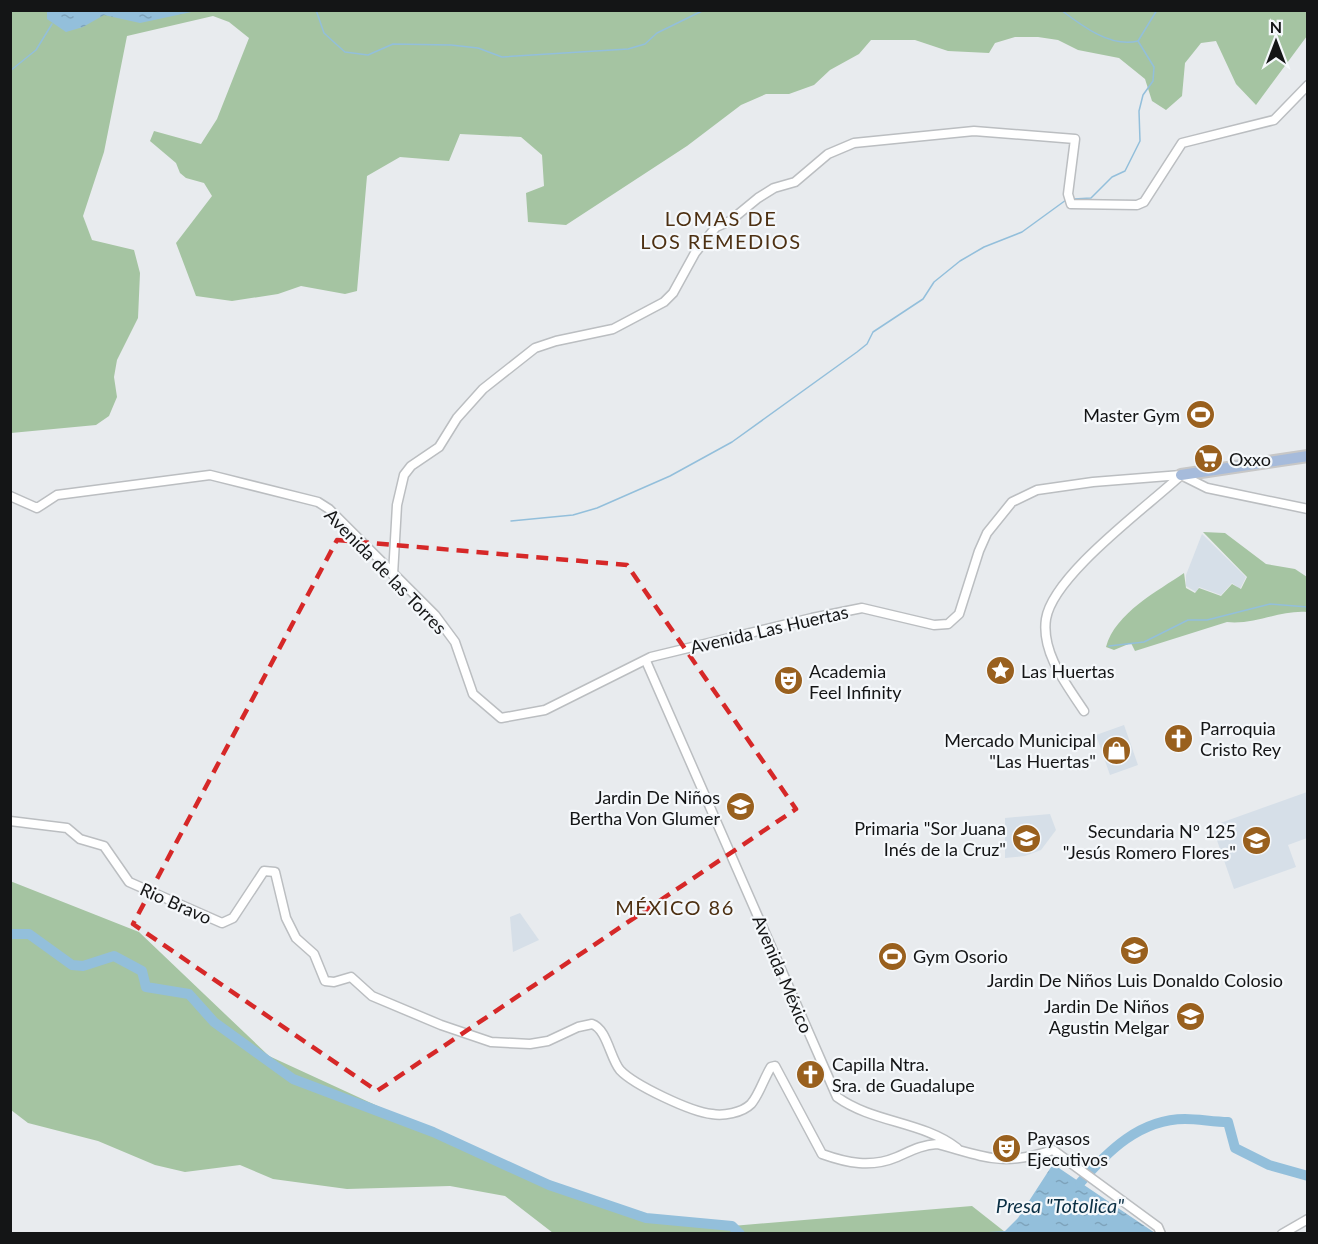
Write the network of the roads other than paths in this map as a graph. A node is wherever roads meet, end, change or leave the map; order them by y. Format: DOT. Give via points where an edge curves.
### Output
graph roads {
  1 [pos="1308,85"];
  2 [pos="1308,456"];
  3 [pos="1181,475"];
  4 [pos="10,496"];
  5 [pos="1308,509"];
  6 [pos="393,575"];
  7 [pos="454,642"];
  8 [pos="646,661"];
  9 [pos="1084,711"];
  10 [pos="10,821"];
  11 [pos="960,1150"];
  12 [pos="1308,1219"];
  13 [pos="1159,1230"];
  14 [pos="1282,1233"];
  1 -- 6 [label="street" via="1274,120 1182,143 1144,202 1137,205 1077,206 1069,196 1074,139 974,131 854,143 828,154 795,182 774,188 716,227 664,302 613,329 535,348 483,388 439,447 404,475 397,505"];
  2 -- 3 [label="main road"];
  3 -- 5 [label="street" via="1207,488"];
  3 -- 8 [label="street, Avenida Las Huertas" via="1070,484 1037,490 1012,502 982,542 959,614 948,624 934,625 878,610 856,609"];
  3 -- 9 [label="street" via="1066,582 1049,612 1047,640 1054,662"];
  4 -- 6 [label="street, Avenida de las Torres" via="38,508 57,495 210,475 318,502"];
  6 -- 7 [label="street, Avenida de las Torres" via="435,615"];
  7 -- 8 [label="street, Avenida Las Huertas" via="473,694 501,718 545,710"];
  8 -- 11 [label="street, Avenida México" via="837,1097 876,1117 923,1130"];
  10 -- 11 [label="street, Rio Bravo" via="67,828 80,839 104,846 129,882 222,923 233,918 264,871 275,872 286,918 296,938 314,954 325,981 351,977 372,996 441,1025 491,1042 530,1044 592,1024 600,1030 619,1069 630,1078 712,1114 730,1114 751,1104 775,1066 822,1154 842,1161 878,1163 926,1145"];
  11 -- 13 [label="street" via="1006,1161 1053,1150"];
  12 -- 14 [label="street"];
}
